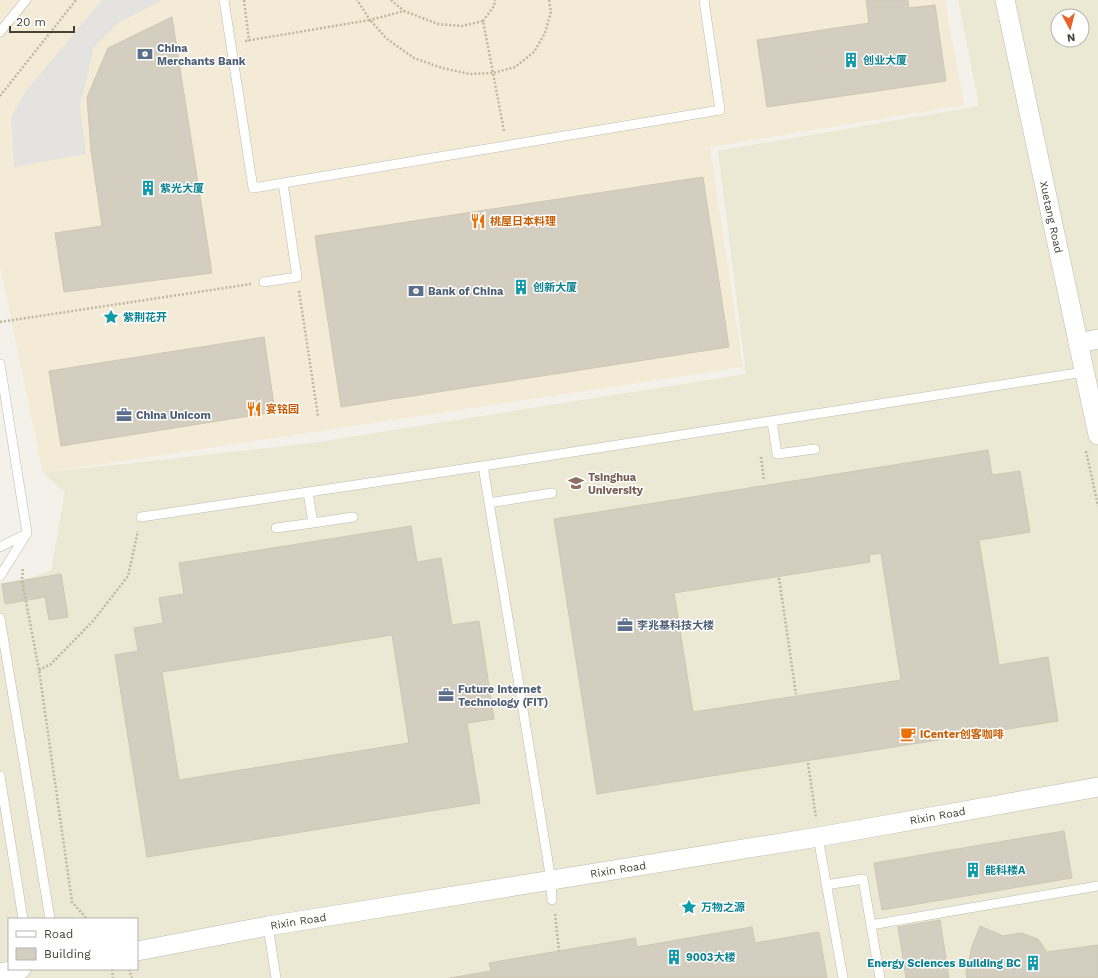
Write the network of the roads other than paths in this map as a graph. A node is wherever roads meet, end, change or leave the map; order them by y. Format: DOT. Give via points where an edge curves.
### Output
graph roads {
  1 [pos="26,0"];
  2 [pos="224,0"];
  3 [pos="704,0"];
  4 [pos="1004,0"];
  5 [pos="0,32"];
  6 [pos="282,183"];
  7 [pos="264,282"];
  8 [pos="1098,339"];
  9 [pos="1078,343"];
  10 [pos="0,364"];
  11 [pos="1084,372"];
  12 [pos="772,421"];
  13 [pos="1098,435"];
  14 [pos="815,449"];
  15 [pos="483,466"];
  16 [pos="308,492"];
  17 [pos="552,493"];
  18 [pos="489,503"];
  19 [pos="141,517"];
  20 [pos="353,518"];
  21 [pos="313,523"];
  22 [pos="276,528"];
  23 [pos="27,533"];
  24 [pos="0,547"];
  25 [pos="0,576"];
  26 [pos="0,618"];
  27 [pos="0,776"];
  28 [pos="1098,787"];
  29 [pos="818,837"];
  30 [pos="551,880"];
  31 [pos="826,885"];
  32 [pos="1098,886"];
  33 [pos="552,900"];
  34 [pos="23,918"];
  35 [pos="50,918"];
  36 [pos="871,925"];
  37 [pos="268,926"];
  38 [pos="138,951"];
  39 [pos="16,970"];
  40 [pos="0,973"];
  41 [pos="276,978"];
  42 [pos="843,978"];
  43 [pos="880,978"];
  1 -- 5 [label="lane"];
  2 -- 6 [label="lane" via="253,188"];
  3 -- 6 [label="lane" via="720,110"];
  4 -- 9 [label="street, Xuetang Road"];
  6 -- 7 [label="lane" via="297,276"];
  8 -- 9 [label="street"];
  9 -- 11 [label="street, Xuetang Road"];
  10 -- 23 [label="lane"];
  11 -- 12 [label="lane"];
  11 -- 13 [label="street, Xuetang Road"];
  12 -- 14 [label="lane" via="777,454"];
  12 -- 15 [label="lane"];
  15 -- 16 [label="lane"];
  15 -- 18 [label="lane"];
  16 -- 19 [label="lane"];
  16 -- 21 [label="lane"];
  17 -- 18 [label="lane"];
  18 -- 30 [label="lane"];
  20 -- 21 [label="lane"];
  21 -- 22 [label="lane"];
  23 -- 24 [label="lane"];
  23 -- 25 [label="lane"];
  26 -- 35 [label="lane"];
  27 -- 34 [label="lane"];
  28 -- 29 [label="street, Rixin Road"];
  29 -- 30 [label="street, Rixin Road"];
  29 -- 31 [label="lane"];
  30 -- 33 [label="lane"];
  30 -- 37 [label="street, Rixin Road"];
  31 -- 36 [label="lane" via="863,879"];
  31 -- 42 [label="lane"];
  32 -- 36 [label="lane"];
  36 -- 43 [label="lane"];
  37 -- 38 [label="street, Rixin Road"];
  37 -- 41 [label="lane"];
  39 -- 40 [label="street"];
}
